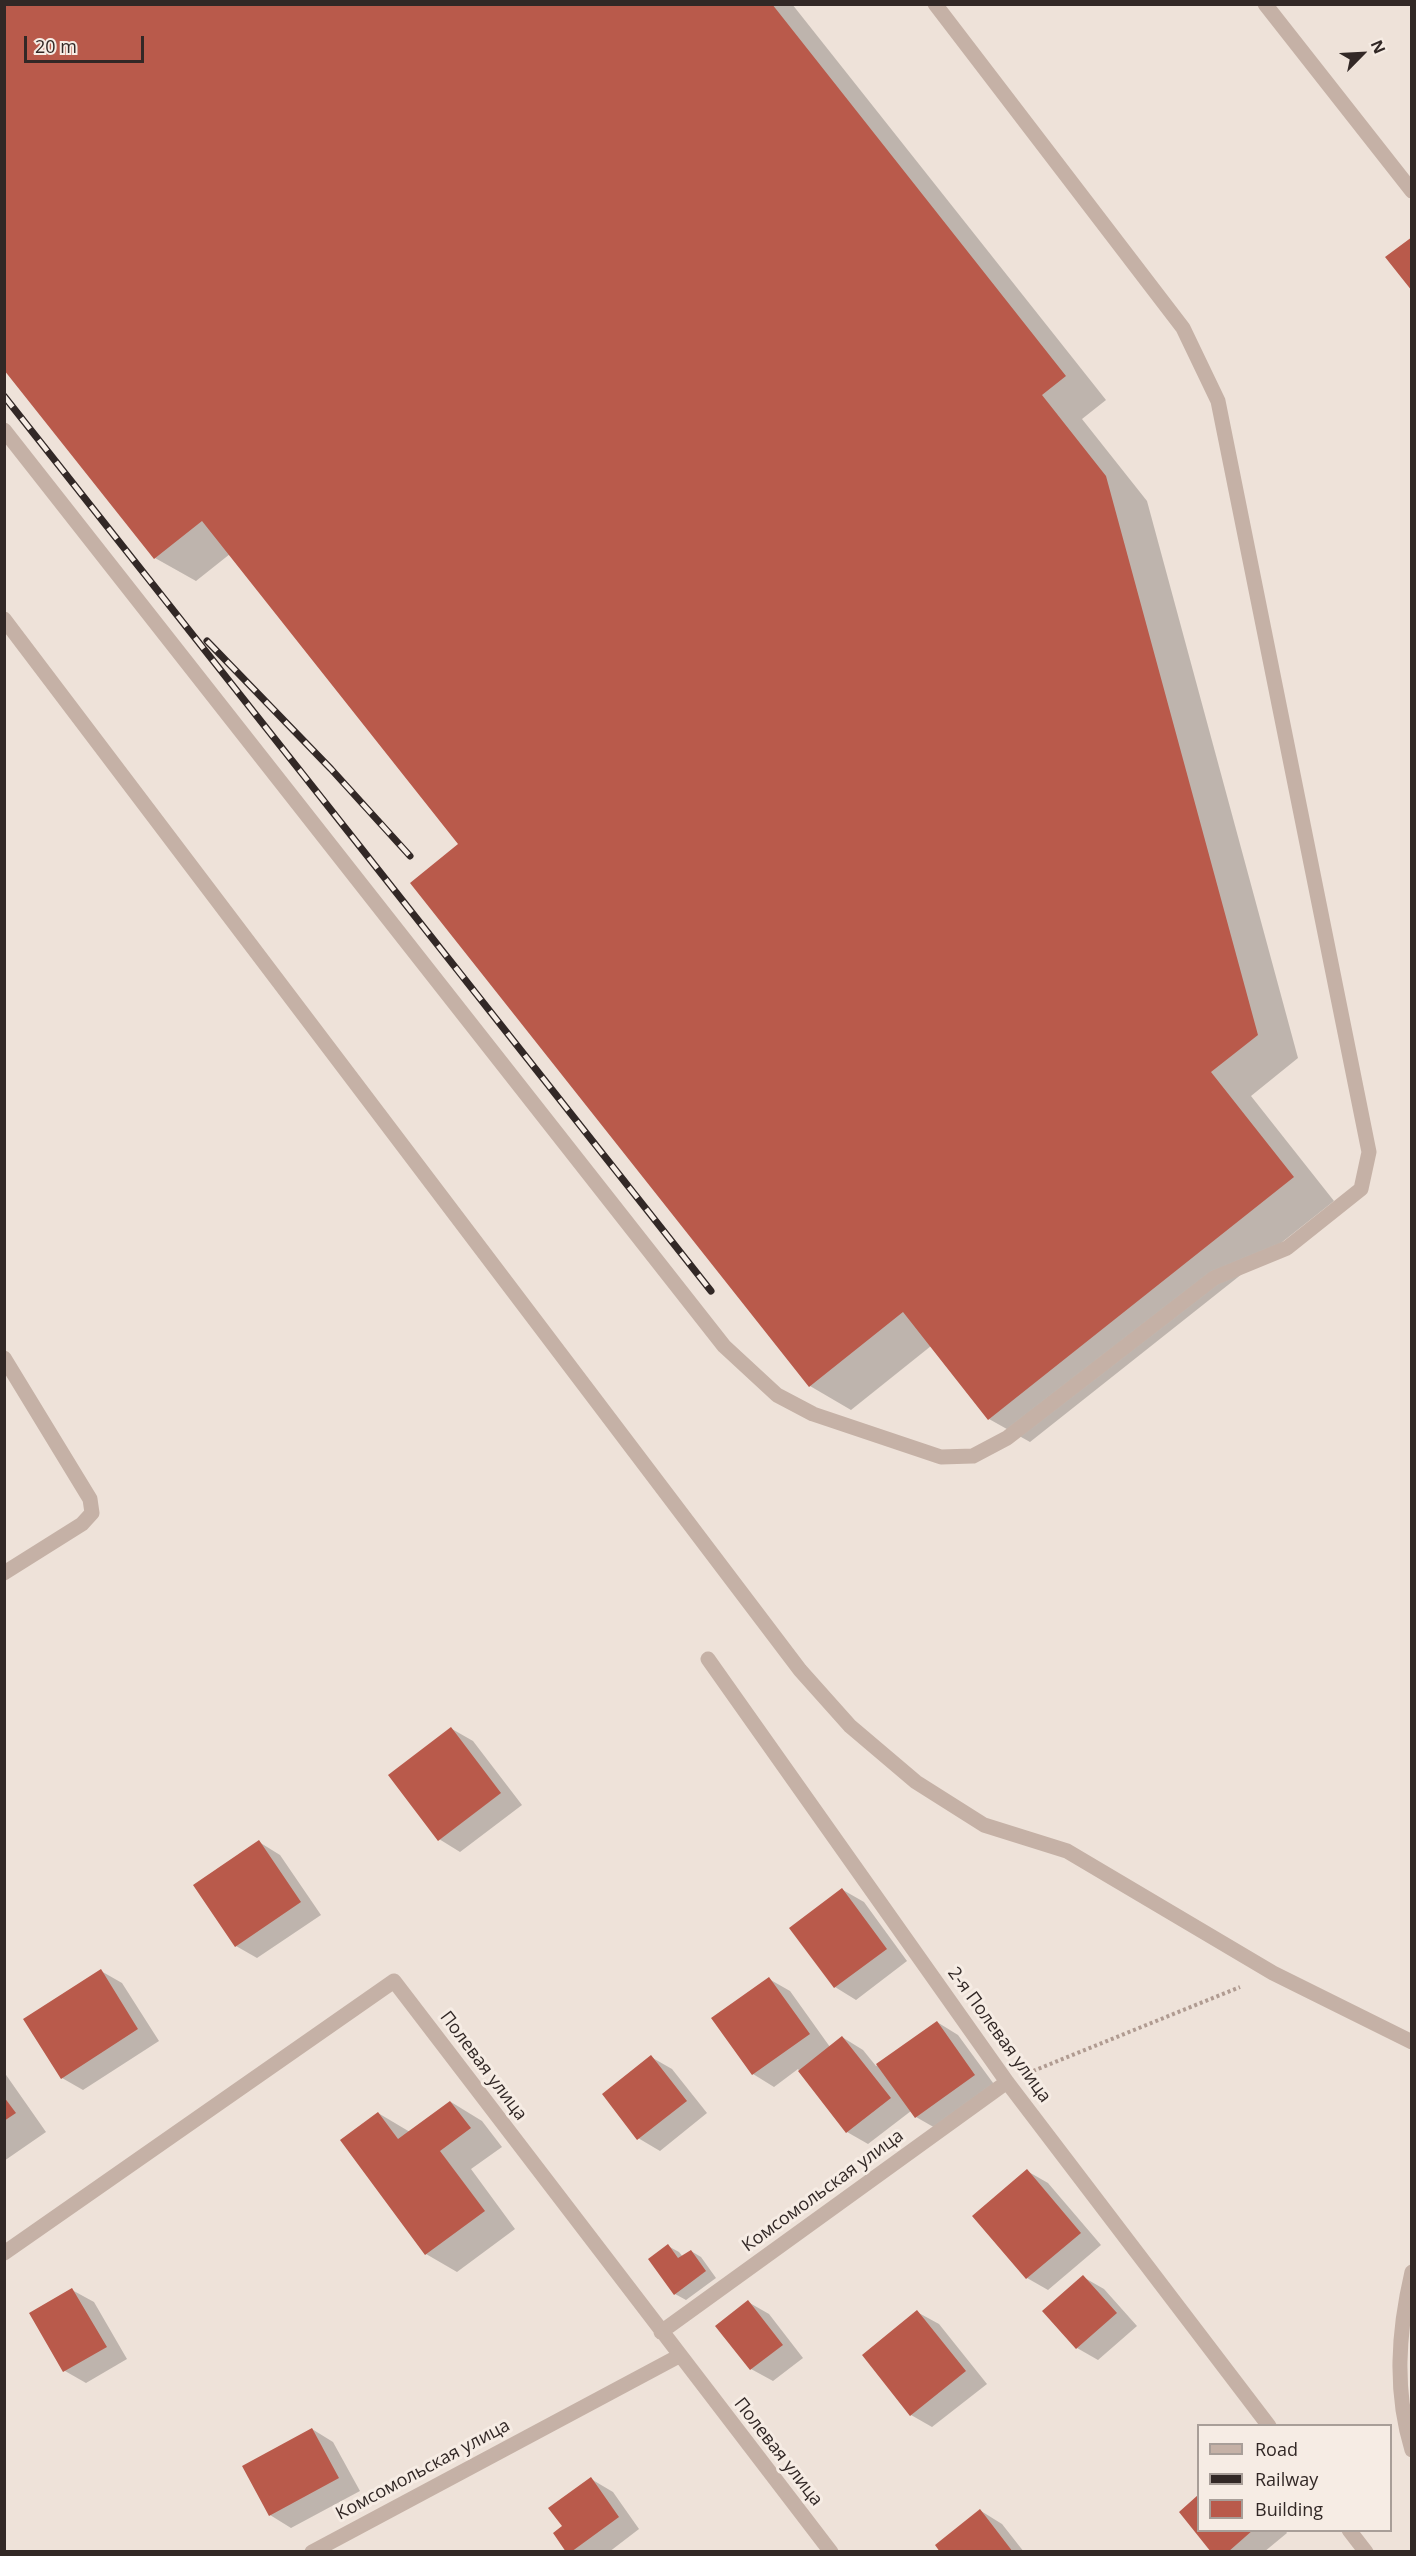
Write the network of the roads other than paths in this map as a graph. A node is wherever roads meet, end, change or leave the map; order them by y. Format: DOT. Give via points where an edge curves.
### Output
graph roads {
  1 [pos="935,4"];
  2 [pos="1264,4"];
  3 [pos="1412,191"];
  4 [pos="4,430"];
  5 [pos="4,619"];
  6 [pos="4,1358"];
  7 [pos="4,1573"];
  8 [pos="708,1659"];
  9 [pos="1412,2042"];
  10 [pos="1007,2082"];
  11 [pos="4,2253"];
  12 [pos="1412,2272"];
  13 [pos="662,2332"];
  14 [pos="680,2356"];
  15 [pos="1267,2424"];
  16 [pos="1412,2450"];
  17 [pos="1351,2532"];
  18 [pos="312,2552"];
  19 [pos="831,2552"];
  20 [pos="1366,2552"];
  1 -- 4 [label="street" via="1183,328 1218,401 1369,1152 1361,1190 1287,1248 1214,1278 1007,1438 973,1456 941,1457 813,1414 777,1395 724,1346"];
  2 -- 3 [label="street"];
  5 -- 9 [label="street" via="800,1670 850,1726 916,1782 984,1826 1068,1851 1274,1973"];
  6 -- 7 [label="street" via="90,1499 92,1513 82,1524"];
  8 -- 10 [label="street, 2-я Полевая улица"];
  10 -- 13 [label="street, Комсомольская улица"];
  10 -- 15 [label="street, 2-я Полевая улица"];
  11 -- 13 [label="street, Полевая улица" via="394,1981"];
  12 -- 16 [label="street" via="1403,2310 1398,2368 1405,2428"];
  13 -- 14 [label="street, Полевая улица"];
  14 -- 18 [label="street, Комсомольская улица"];
  14 -- 19 [label="street, Полевая улица"];
  17 -- 20 [label="street"];
}
